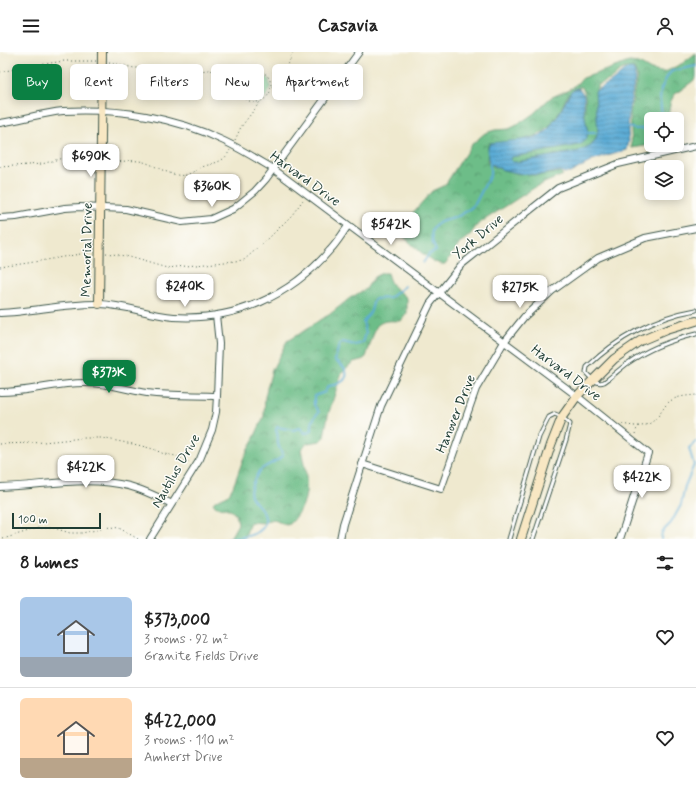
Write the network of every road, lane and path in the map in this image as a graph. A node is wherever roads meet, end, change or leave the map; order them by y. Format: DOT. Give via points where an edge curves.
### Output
graph roads {
  1 [pos="102,52"];
  2 [pos="293,52"];
  3 [pos="359,52"];
  4 [pos="96,61"];
  5 [pos="107,62"];
  6 [pos="288,64"];
  7 [pos="211,71"];
  8 [pos="0,72"];
  9 [pos="264,73"];
  10 [pos="272,88"];
  11 [pos="246,100"];
  12 [pos="260,102"];
  13 [pos="101,111"];
  14 [pos="0,123"];
  15 [pos="232,145"];
  16 [pos="696,146"];
  17 [pos="95,162"];
  18 [pos="106,163"];
  19 [pos="0,167"];
  20 [pos="272,168"];
  21 [pos="307,195"];
  22 [pos="100,207"];
  23 [pos="0,218"];
  24 [pos="348,226"];
  25 [pos="696,228"];
  26 [pos="94,252"];
  27 [pos="106,253"];
  28 [pos="0,267"];
  29 [pos="439,293"];
  30 [pos="99,304"];
  31 [pos="696,310"];
  32 [pos="0,313"];
  33 [pos="216,315"];
  34 [pos="696,321"];
  35 [pos="696,334"];
  36 [pos="504,342"];
  37 [pos="592,380"];
  38 [pos="0,392"];
  39 [pos="696,395"];
  40 [pos="217,396"];
  41 [pos="578,396"];
  42 [pos="562,417"];
  43 [pos="622,424"];
  44 [pos="637,427"];
  45 [pos="636,434"];
  46 [pos="0,444"];
  47 [pos="190,463"];
  48 [pos="362,464"];
  49 [pos="0,487"];
  50 [pos="172,504"];
  51 [pos="3,539"];
  52 [pos="138,539"];
  53 [pos="150,539"];
  54 [pos="340,539"];
  55 [pos="509,539"];
  56 [pos="521,539"];
  57 [pos="533,539"];
  58 [pos="620,539"];
  1 -- 13 [label="street, Memorial Drive"];
  2 -- 6 [label="path"];
  3 -- 20 [label="street"];
  4 -- 8 [label="path" via="64,61"];
  5 -- 7 [label="path" via="134,68 165,68 185,73"];
  9 -- 10 [label="path" via="268,76"];
  10 -- 12 [label="path" via="270,94"];
  11 -- 12 [label="path"];
  12 -- 15 [label="path" via="241,127"];
  13 -- 14 [label="street, Harvard Drive" via="56,112"];
  13 -- 15 [label="street, Harvard Drive" via="145,115 183,125"];
  13 -- 22 [label="street, Memorial Drive"];
  15 -- 18 [label="path" via="223,160 184,175 171,173 145,162"];
  15 -- 20 [label="street, Harvard Drive"];
  16 -- 29 [label="street, York Drive" via="618,164 558,188 461,265"];
  17 -- 19 [label="path" via="66,157 42,164"];
  20 -- 21 [label="street, Harvard Drive"];
  20 -- 22 [label="street" via="255,191 233,209 210,218 182,222 126,209"];
  21 -- 24 [label="street, Harvard Drive"];
  21 -- 27 [label="path" via="292,215 244,260 167,268"];
  22 -- 23 [label="street" via="72,207"];
  22 -- 30 [label="street, Memorial Drive"];
  24 -- 29 [label="street, Harvard Drive"];
  24 -- 33 [label="street" via="330,250 307,272 281,291 248,308"];
  25 -- 36 [label="street, Hanover Drive" via="645,238 598,258 552,291 524,317"];
  26 -- 28 [label="path"];
  29 -- 36 [label="street, Harvard Drive"];
  29 -- 48 [label="street, York Drive" via="430,304 381,406"];
  30 -- 32 [label="street"];
  30 -- 33 [label="street" via="170,317"];
  31 -- 37 [label="lane" via="653,322 620,339 587,367 586,373"];
  33 -- 40 [label="street, Nautilus Drive" via="219,344"];
  34 -- 37 [label="street" via="640,341 614,358"];
  35 -- 37 [label="lane" via="652,348 629,362 605,382"];
  36 -- 41 [label="street, Harvard Drive"];
  36 -- 48 [label="street, Hanover Drive" via="476,389 441,490"];
  37 -- 41 [label="street"];
  38 -- 40 [label="street" via="90,383 115,385 152,393"];
  39 -- 44 [label="path" via="669,402 655,419 647,425"];
  40 -- 50 [label="street, Nautilus Drive" via="215,422 209,439 200,459"];
  41 -- 42 [label="street"];
  41 -- 58 [label="street, Harvard Drive" via="648,453"];
  42 -- 55 [label="lane" via="555,414 549,417 540,437"];
  42 -- 56 [label="street"];
  42 -- 57 [label="lane" via="570,424"];
  43 -- 44 [label="path"];
  44 -- 45 [label="path"];
  46 -- 47 [label="path" via="101,438 154,449"];
  48 -- 54 [label="street, York Drive"];
  49 -- 50 [label="street" via="74,480 112,482 138,488"];
  50 -- 53 [label="street, Nautilus Drive"];
  51 -- 52 [label="path" via="38,528 82,533 110,527 119,528"];
}
